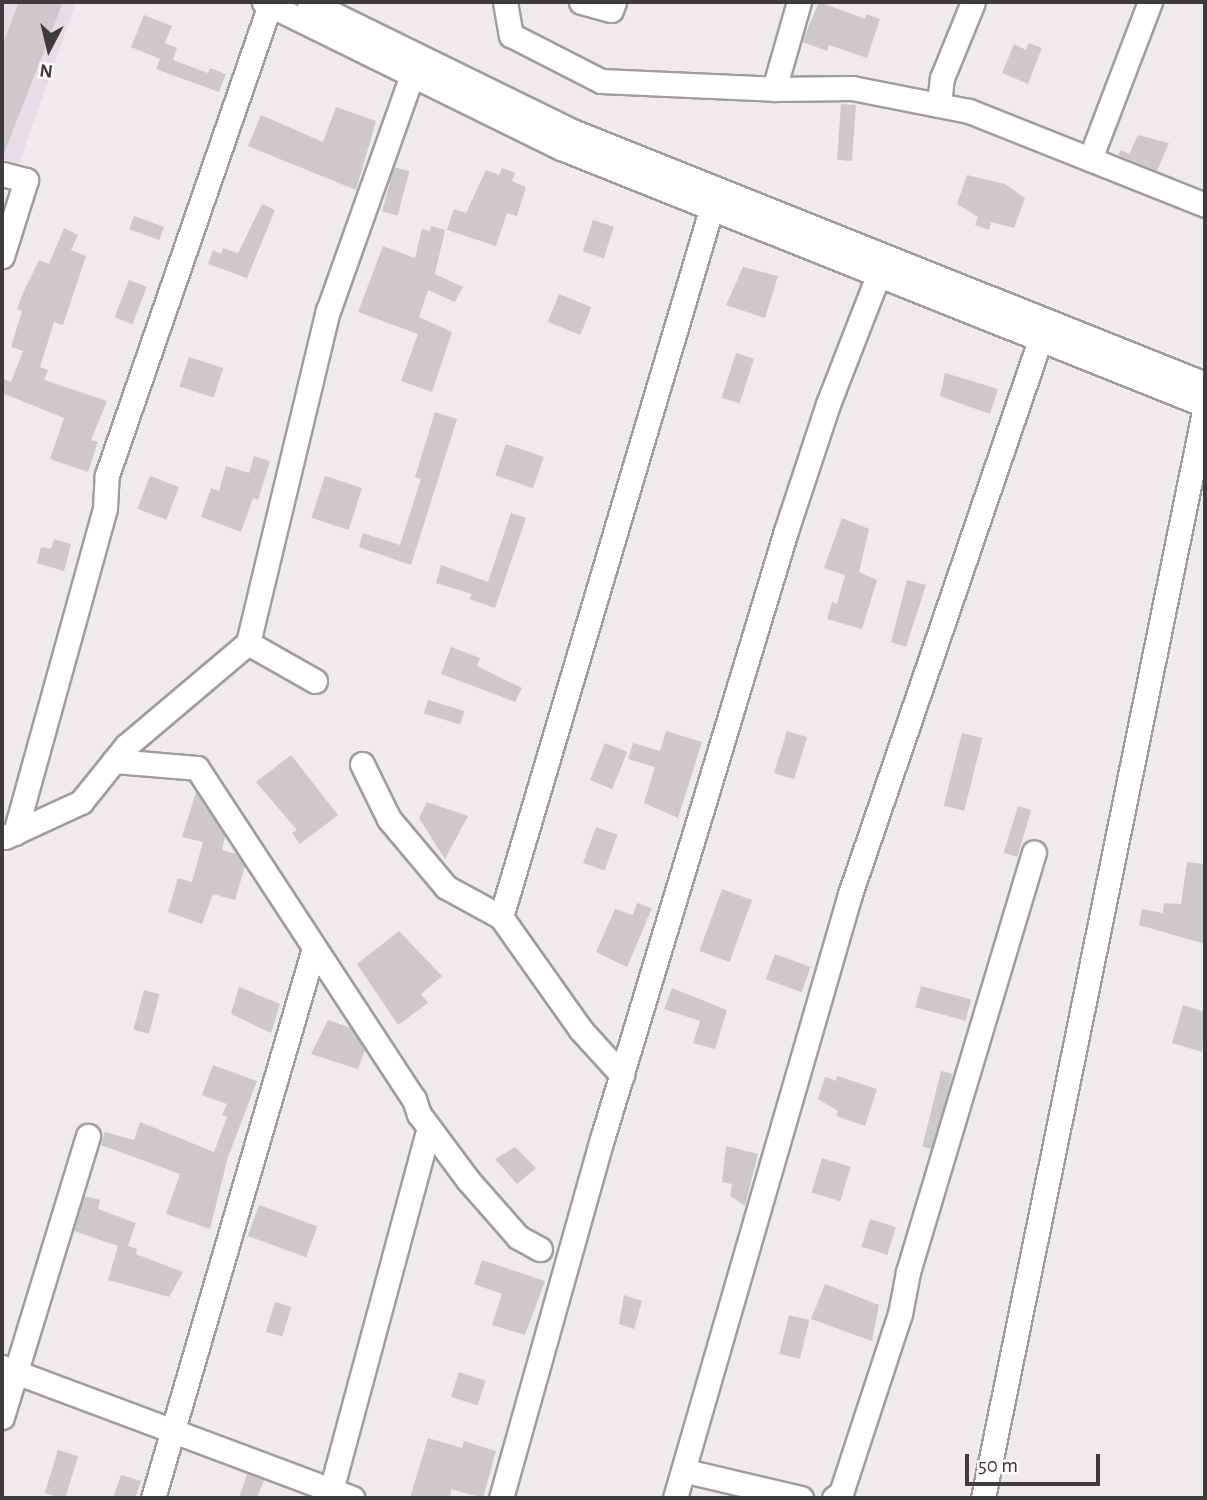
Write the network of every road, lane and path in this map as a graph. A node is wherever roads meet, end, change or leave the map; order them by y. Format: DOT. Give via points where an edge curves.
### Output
graph roads {
  1 [pos="309,2"];
  2 [pos="505,2"];
  3 [pos="581,2"];
  4 [pos="614,2"];
  5 [pos="799,2"];
  6 [pos="973,2"];
  7 [pos="1150,2"];
  8 [pos="267,3"];
  9 [pos="412,75"];
  10 [pos="774,89"];
  11 [pos="939,105"];
  12 [pos="1090,159"];
  13 [pos="2,174"];
  14 [pos="1205,205"];
  15 [pos="710,210"];
  16 [pos="2,256"];
  17 [pos="878,276"];
  18 [pos="1040,340"];
  19 [pos="1205,384"];
  20 [pos="1205,406"];
  21 [pos="1200,458"];
  22 [pos="247,643"];
  23 [pos="315,681"];
  24 [pos="114,761"];
  25 [pos="362,764"];
  26 [pos="8,835"];
  27 [pos="1034,853"];
  28 [pos="501,918"];
  29 [pos="314,948"];
  30 [pos="622,1075"];
  31 [pos="429,1128"];
  32 [pos="88,1136"];
  33 [pos="540,1249"];
  34 [pos="9,1370"];
  35 [pos="2,1417"];
  36 [pos="173,1431"];
  37 [pos="686,1471"];
  38 [pos="338,1496"];
  39 [pos="153,1498"];
  40 [pos="501,1498"];
  41 [pos="675,1498"];
  42 [pos="800,1498"];
  43 [pos="834,1498"];
  44 [pos="983,1498"];
  1 -- 19 [label="street" via="570,130"];
  2 -- 10 [label="street" via="511,34 601,81"];
  3 -- 4 [label="street" via="611,10"];
  5 -- 10 [label="street"];
  6 -- 11 [label="street" via="942,78"];
  7 -- 12 [label="street"];
  8 -- 9 [label="street"];
  8 -- 26 [label="street" via="107,475 105,508"];
  9 -- 15 [label="street" via="561,148"];
  9 -- 22 [label="street" via="328,311"];
  10 -- 11 [label="street" via="852,88"];
  11 -- 12 [label="street" via="969,111"];
  12 -- 14 [label="street"];
  13 -- 16 [label="street" via="26,180"];
  15 -- 17 [label="street"];
  15 -- 28 [label="street"];
  17 -- 18 [label="street"];
  17 -- 30 [label="street" via="786,531"];
  18 -- 20 [label="street"];
  18 -- 37 [label="street" via="850,894"];
  20 -- 21 [label="street"];
  21 -- 44 [label="street"];
  22 -- 23 [label="street"];
  22 -- 24 [label="street" via="160,714"];
  24 -- 26 [label="street" via="81,803"];
  24 -- 29 [label="street" via="197,768"];
  25 -- 28 [label="street" via="389,819 446,887"];
  27 -- 43 [label="street" via="908,1272 900,1314 841,1493"];
  28 -- 30 [label="street" via="581,1030"];
  29 -- 31 [label="street"];
  29 -- 36 [label="street"];
  30 -- 40 [label="street"];
  31 -- 33 [label="street" via="518,1237"];
  31 -- 38 [label="street"];
  32 -- 34 [label="street"];
  34 -- 35 [label="street"];
  34 -- 36 [label="street"];
  36 -- 38 [label="street"];
  36 -- 39 [label="street"];
  37 -- 41 [label="street"];
  37 -- 42 [label="street"];
}
